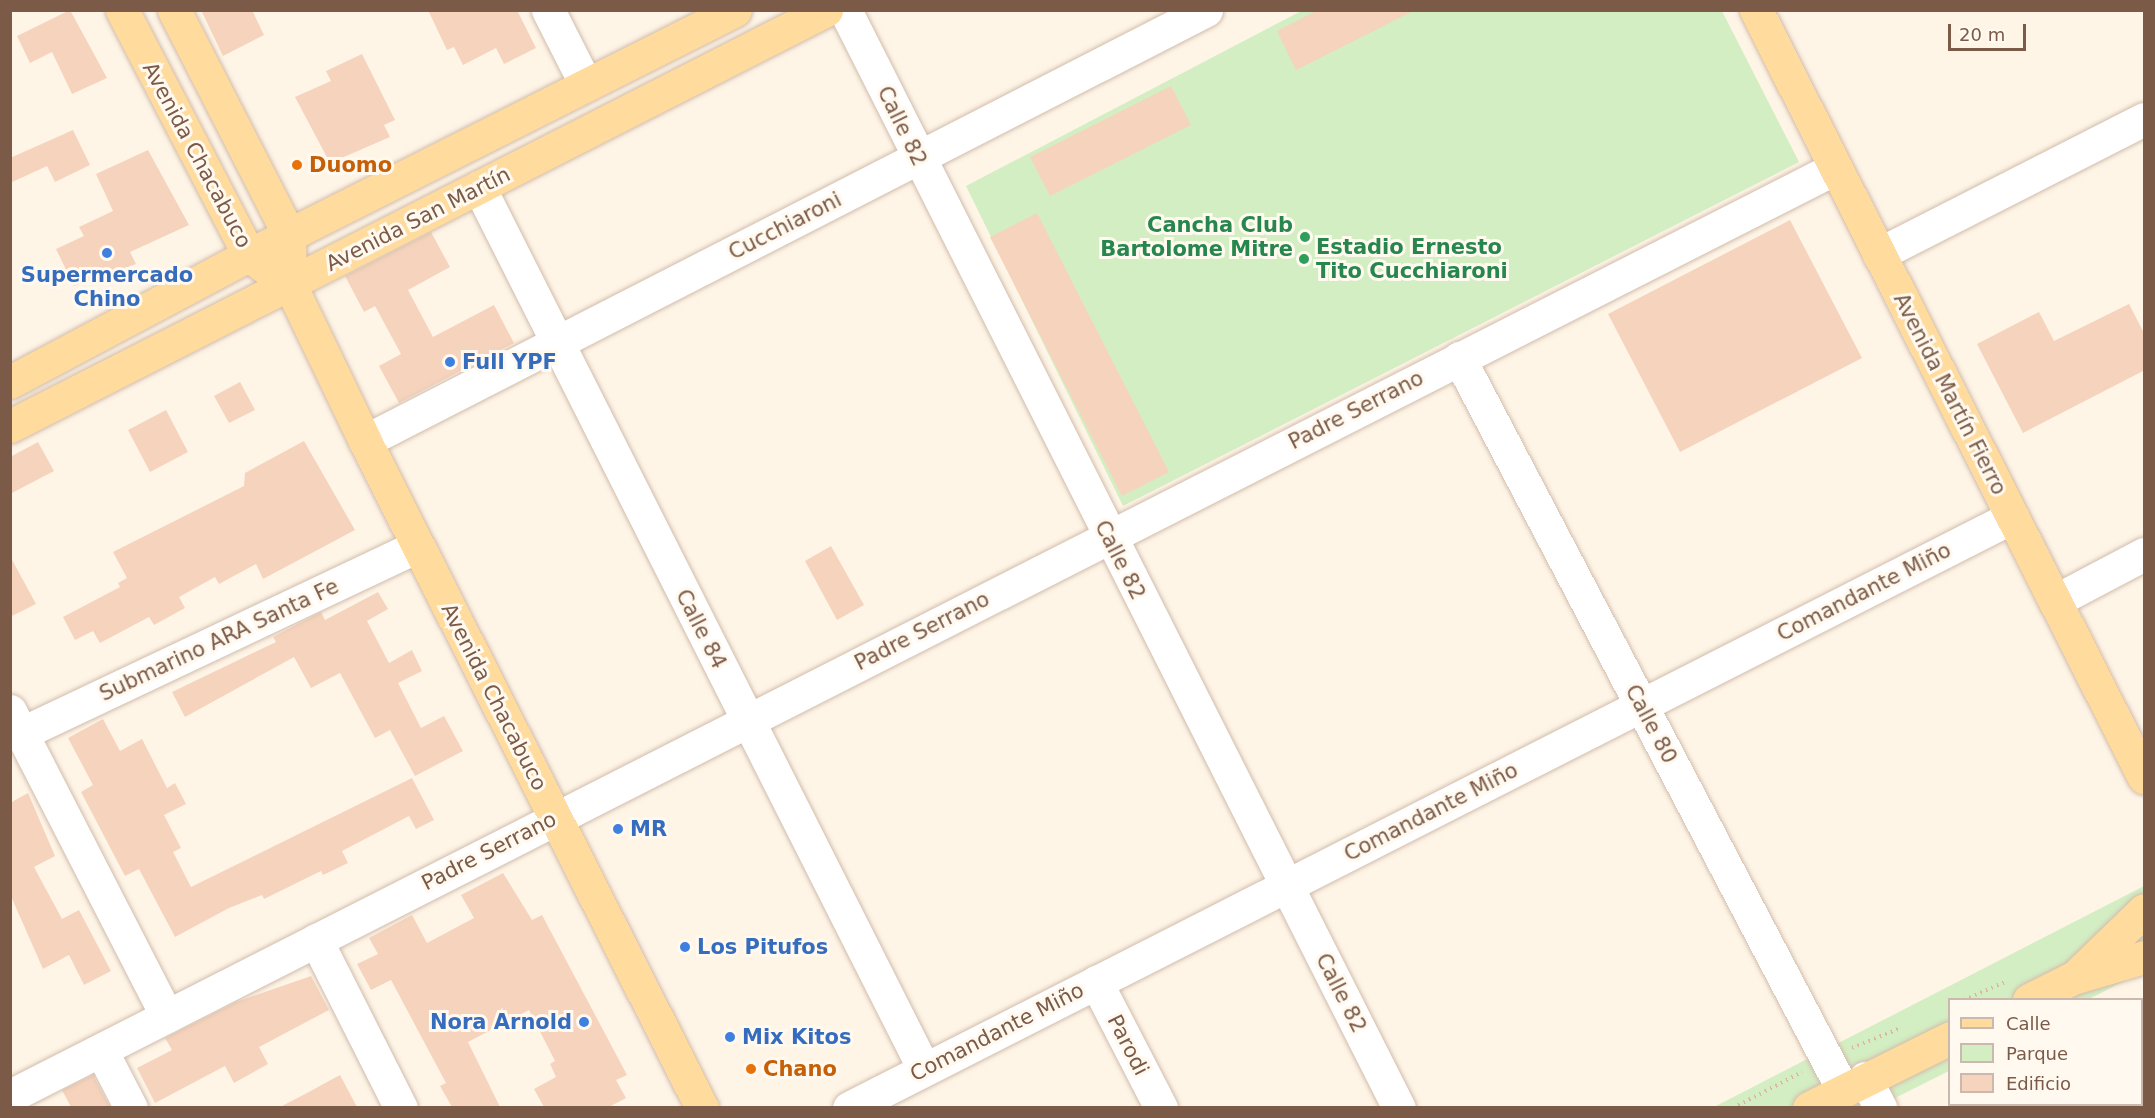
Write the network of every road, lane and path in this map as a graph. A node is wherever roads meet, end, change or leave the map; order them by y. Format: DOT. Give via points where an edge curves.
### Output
graph roads {
  1 [pos="122,10"];
  2 [pos="174,10"];
  3 [pos="548,10"];
  4 [pos="735,10"];
  5 [pos="826,10"];
  6 [pos="845,10"];
  7 [pos="1206,10"];
  8 [pos="1756,10"];
  9 [pos="586,85"];
  10 [pos="2145,119"];
  11 [pos="917,158"];
  12 [pos="1835,168"];
  13 [pos="479,187"];
  14 [pos="289,235"];
  15 [pos="1879,254"];
  16 [pos="249,255"];
  17 [pos="290,285"];
  18 [pos="556,342"];
  19 [pos="1459,358"];
  20 [pos="10,382"];
  21 [pos="10,426"];
  22 [pos="364,441"];
  23 [pos="2012,517"];
  24 [pos="1108,536"];
  25 [pos="417,546"];
  26 [pos="2145,554"];
  27 [pos="2055,602"];
  28 [pos="1642,705"];
  29 [pos="747,720"];
  30 [pos="16,722"];
  31 [pos="2145,777"];
  32 [pos="556,817"];
  33 [pos="1286,886"];
  34 [pos="2145,910"];
  35 [pos="316,940"];
  36 [pos="2145,957"];
  37 [pos="2073,978"];
  38 [pos="1096,982"];
  39 [pos="2031,998"];
  40 [pos="166,1016"];
  41 [pos="1948,1039"];
  42 [pos="101,1050"];
  43 [pos="924,1069"];
  44 [pos="1854,1084"];
  45 [pos="10,1096"];
  46 [pos="131,1107"];
  47 [pos="401,1107"];
  48 [pos="702,1107"];
  49 [pos="849,1107"];
  50 [pos="1161,1107"];
  51 [pos="1399,1107"];
  52 [pos="1809,1107"];
  53 [pos="1880,1107"];
  1 -- 16 [label="main road, Avenida Chacabuco"];
  2 -- 14 [label="main road, Avenida Chacabuco"];
  3 -- 9 [label="street"];
  4 -- 9 [label="main road, Avenida San Martín"];
  5 -- 13 [label="main road, Avenida San Martín"];
  6 -- 11 [label="street, Calle 82"];
  7 -- 11 [label="street, Cucchiaroni"];
  8 -- 12 [label="main road, Avenida Martín Fierro"];
  9 -- 14 [label="main road, Avenida San Martín"];
  10 -- 15 [label="street"];
  11 -- 18 [label="street, Cucchiaroni"];
  11 -- 24 [label="street, Calle 82"];
  12 -- 15 [label="main road, Avenida Martín Fierro"];
  12 -- 19 [label="street, Padre Serrano"];
  13 -- 17 [label="main road, Avenida San Martín"];
  13 -- 18 [label="street, Calle 84"];
  14 -- 16 [label="main road, Avenida San Martín"];
  14 -- 17 [label="main road, Avenida Chacabuco"];
  15 -- 23 [label="main road, Avenida Martín Fierro"];
  16 -- 17 [label="main road, Avenida Chacabuco"];
  16 -- 20 [label="main road, Avenida San Martín"];
  17 -- 21 [label="main road, Avenida San Martín"];
  17 -- 22 [label="main road, Avenida Chacabuco"];
  18 -- 22 [label="street, Cucchiaroni"];
  18 -- 29 [label="street, Calle 84"];
  19 -- 24 [label="street, Padre Serrano"];
  19 -- 28 [label="street, Calle 80"];
  22 -- 25 [label="main road, Avenida Chacabuco"];
  23 -- 27 [label="main road, Avenida Martín Fierro"];
  23 -- 28 [label="street, Comandante Miño"];
  24 -- 29 [label="street, Padre Serrano"];
  24 -- 33 [label="street, Calle 82"];
  25 -- 30 [label="street, Submarino ARA Santa Fe"];
  25 -- 32 [label="main road, Avenida Chacabuco"];
  26 -- 27 [label="street"];
  27 -- 31 [label="main road, Avenida Martín Fierro"];
  28 -- 33 [label="street, Comandante Miño"];
  28 -- 44 [label="street, Calle 80"];
  29 -- 32 [label="street, Padre Serrano"];
  29 -- 43 [label="street, Calle 84"];
  30 -- 40 [label="street"];
  32 -- 35 [label="street, Padre Serrano"];
  32 -- 48 [label="main road, Avenida Chacabuco"];
  33 -- 38 [label="street, Comandante Miño"];
  33 -- 51 [label="street, Calle 82"];
  34 -- 37 [label="main road"];
  35 -- 40 [label="street, Padre Serrano"];
  35 -- 47 [label="street"];
  36 -- 37 [label="main road"];
  37 -- 39 [label="main road"];
  38 -- 43 [label="street, Comandante Miño"];
  38 -- 50 [label="street, Parodi"];
  40 -- 42 [label="street, Padre Serrano"];
  41 -- 44 [label="main road"];
  42 -- 45 [label="street, Padre Serrano"];
  42 -- 46 [label="street"];
  43 -- 49 [label="street, Comandante Miño"];
  44 -- 52 [label="main road"];
  44 -- 53 [label="street, Calle 80"];
}
